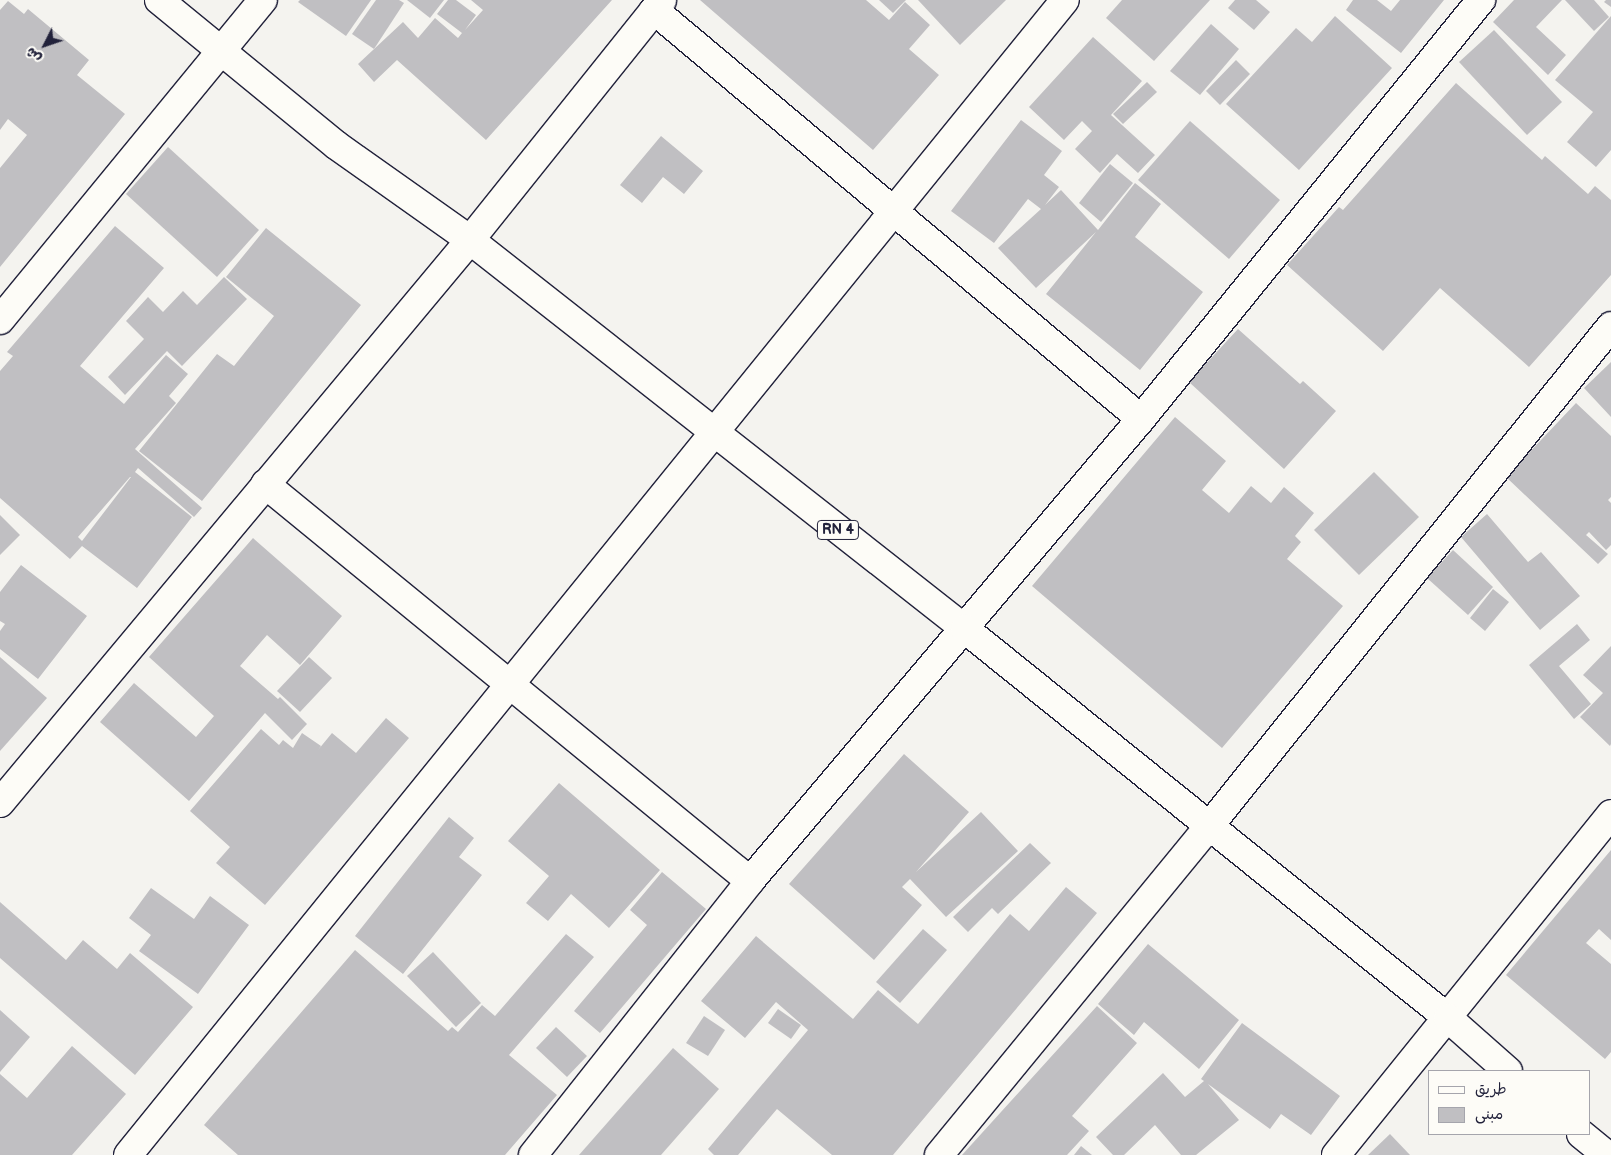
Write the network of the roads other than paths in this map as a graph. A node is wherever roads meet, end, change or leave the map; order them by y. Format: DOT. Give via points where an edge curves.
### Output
graph roads {
  1 [pos="159,0"];
  2 [pos="263,0"];
  3 [pos="1065,0"];
  4 [pos="1481,0"];
  5 [pos="658,5"];
  6 [pos="222,51"];
  7 [pos="893,212"];
  8 [pos="470,240"];
  9 [pos="0,320"];
  10 [pos="1611,326"];
  11 [pos="1141,419"];
  12 [pos="713,434"];
  13 [pos="265,484"];
  14 [pos="965,629"];
  15 [pos="509,684"];
  16 [pos="0,804"];
  17 [pos="1611,814"];
  18 [pos="1210,825"];
  19 [pos="750,881"];
  20 [pos="1448,1018"];
  21 [pos="1507,1070"];
  22 [pos="1582,1135"];
  23 [pos="128,1155"];
  24 [pos="533,1155"];
  25 [pos="939,1155"];
  26 [pos="1336,1155"];
  27 [pos="1607,1155"];
  1 -- 6 [label="street, RN 4"];
  2 -- 6 [label="street"];
  3 -- 7 [label="street"];
  4 -- 11 [label="street"];
  5 -- 7 [label="street"];
  5 -- 8 [label="street"];
  6 -- 8 [label="street, RN 4" via="336,145"];
  6 -- 9 [label="street"];
  7 -- 11 [label="street"];
  7 -- 12 [label="street"];
  8 -- 12 [label="street, RN 4"];
  8 -- 13 [label="street"];
  10 -- 18 [label="street"];
  11 -- 14 [label="street"];
  12 -- 14 [label="street, RN 4"];
  12 -- 15 [label="street"];
  13 -- 15 [label="street"];
  13 -- 16 [label="street"];
  14 -- 18 [label="street, RN 4"];
  14 -- 19 [label="street"];
  15 -- 19 [label="street"];
  15 -- 23 [label="street"];
  17 -- 20 [label="street"];
  18 -- 20 [label="street, RN 4"];
  18 -- 25 [label="street"];
  19 -- 24 [label="street"];
  20 -- 21 [label="street, RN 4"];
  20 -- 26 [label="street"];
  22 -- 27 [label="street"];
}
